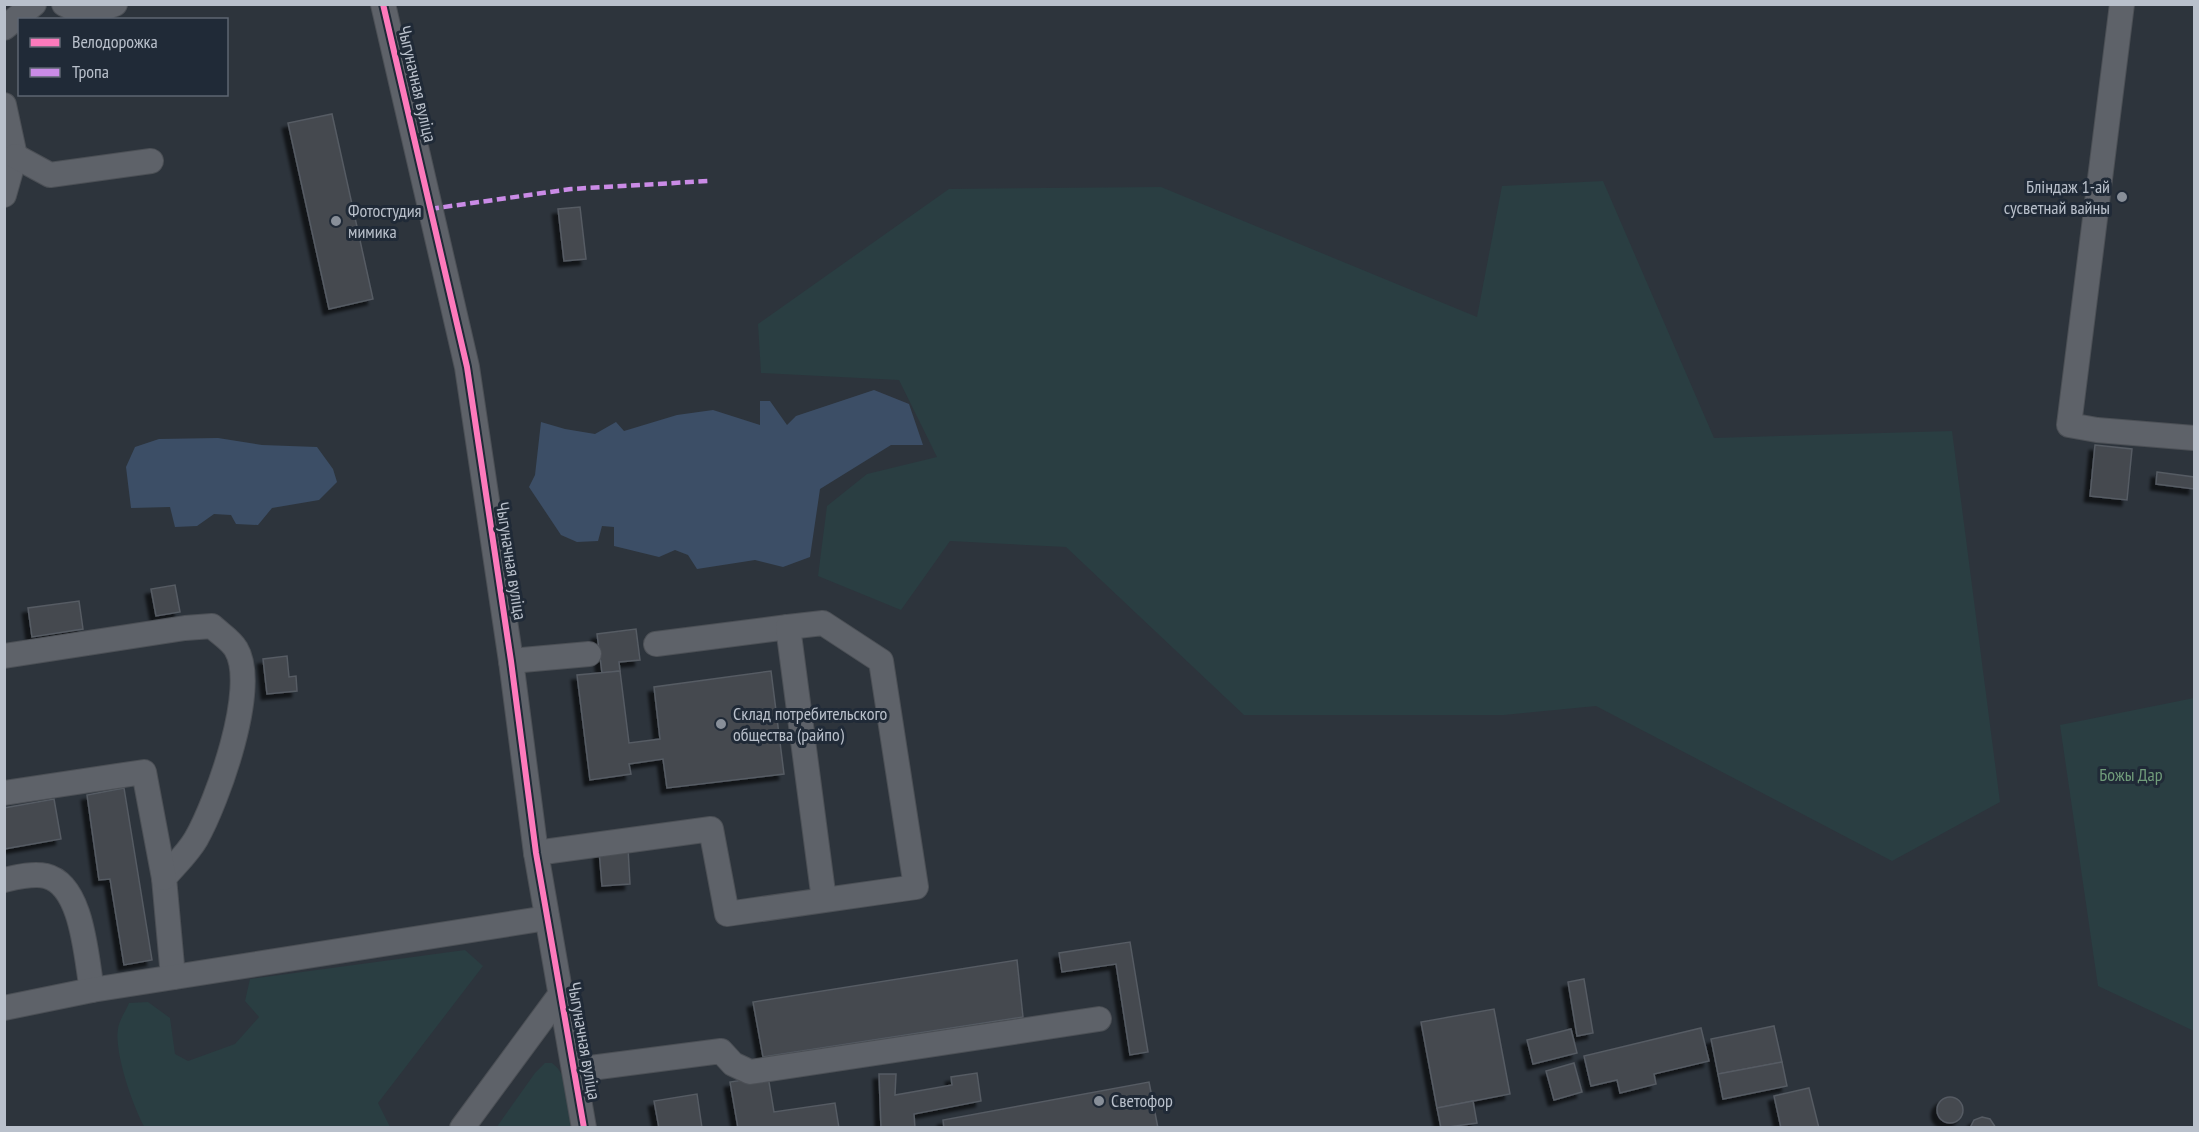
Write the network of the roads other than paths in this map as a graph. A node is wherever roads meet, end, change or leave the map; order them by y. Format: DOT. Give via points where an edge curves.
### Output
graph roads {
  1 [pos="34,4"];
  2 [pos="64,4"];
  3 [pos="115,4"];
  4 [pos="383,4"];
  5 [pos="2122,4"];
  6 [pos="4,28"];
  7 [pos="4,105"];
  8 [pos="15,156"];
  9 [pos="151,161"];
  10 [pos="4,195"];
  11 [pos="2194,438"];
  12 [pos="788,627"];
  13 [pos="656,644"];
  14 [pos="589,654"];
  15 [pos="4,656"];
  16 [pos="512,661"];
  17 [pos="4,793"];
  18 [pos="536,853"];
  19 [pos="164,878"];
  20 [pos="4,880"];
  21 [pos="824,900"];
  22 [pos="547,918"];
  23 [pos="173,977"];
  24 [pos="92,990"];
  25 [pos="560,995"];
  26 [pos="4,1008"];
  27 [pos="1099,1019"];
  28 [pos="575,1070"];
  29 [pos="467,1125"];
  30 [pos="584,1128"];
  1 -- 6 [label="street"];
  2 -- 3 [label="street" via="85,14"];
  4 -- 16 [label="street, Чыгуначная вуліца" via="467,367"];
  5 -- 11 [label="street" via="2069,425"];
  7 -- 8 [label="street"];
  8 -- 9 [label="street" via="50,175"];
  8 -- 10 [label="street"];
  12 -- 13 [label="street"];
  12 -- 21 [label="street"];
  12 -- 21 [label="street" via="822,623 880,661 916,887"];
  14 -- 16 [label="street"];
  15 -- 19 [label="street" via="213,626 236,649 243,676 240,720 214,800 195,840"];
  16 -- 18 [label="street, Чыгуначная вуліца"];
  17 -- 19 [label="street" via="144,772"];
  18 -- 21 [label="street" via="711,829 727,914"];
  18 -- 22 [label="street, Чыгуначная вуліца"];
  19 -- 23 [label="street"];
  20 -- 24 [label="street" via="46,876 65,886 76,905"];
  22 -- 23 [label="street"];
  22 -- 25 [label="street, Чыгуначная вуліца"];
  23 -- 24 [label="street"];
  24 -- 26 [label="street"];
  25 -- 28 [label="street, Чыгуначная вуліца"];
  25 -- 29 [label="street"];
  27 -- 28 [label="street" via="750,1072 733,1064 721,1051"];
  28 -- 30 [label="street, Чыгуначная вуліца"];
}
